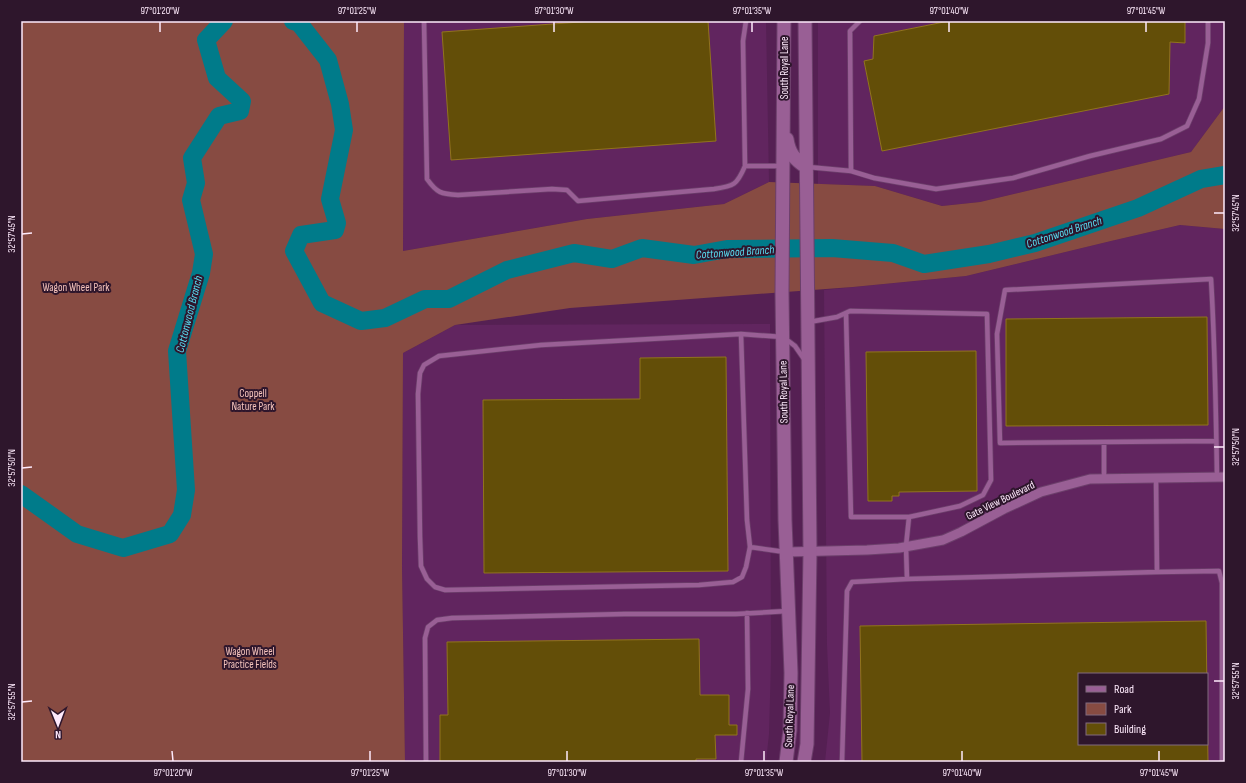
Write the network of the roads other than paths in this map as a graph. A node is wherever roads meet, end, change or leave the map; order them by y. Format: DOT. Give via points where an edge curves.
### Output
graph roads {
  1 [pos="424,21"];
  2 [pos="746,21"];
  3 [pos="784,21"];
  4 [pos="805,21"];
  5 [pos="860,21"];
  6 [pos="1208,21"];
  7 [pos="784,124"];
  8 [pos="745,166"];
  9 [pos="783,166"];
  10 [pos="806,167"];
  11 [pos="850,171"];
  12 [pos="846,312"];
  13 [pos="807,322"];
  14 [pos="741,334"];
  15 [pos="783,337"];
  16 [pos="808,364"];
  17 [pos="1216,441"];
  18 [pos="1104,442"];
  19 [pos="1156,477"];
  20 [pos="1221,477"];
  21 [pos="1104,478"];
  22 [pos="909,517"];
  23 [pos="906,546"];
  24 [pos="750,547"];
  25 [pos="787,552"];
  26 [pos="810,552"];
  27 [pos="1156,572"];
  28 [pos="907,579"];
  29 [pos="788,611"];
  30 [pos="747,613"];
  31 [pos="426,762"];
  32 [pos="741,762"];
  33 [pos="786,762"];
  34 [pos="804,762"];
  35 [pos="842,762"];
  36 [pos="1222,762"];
  1 -- 8 [label="lane" via="427,179 434,189 444,194 567,190 578,201 714,189 730,187 739,179"];
  2 -- 8 [label="lane" via="743,40"];
  3 -- 7 [label="main road, South Royal Lane"];
  4 -- 10 [label="main road, South Royal Lane"];
  5 -- 11 [label="lane" via="850,31"];
  6 -- 11 [label="lane" via="1208,43 1199,99 1187,126 1162,139 1013,178 936,189"];
  7 -- 9 [label="main road, South Royal Lane"];
  7 -- 10 [label="main road" via="788,149 796,160"];
  8 -- 9 [label="lane"];
  9 -- 15 [label="main road, South Royal Lane"];
  10 -- 11 [label="lane"];
  10 -- 13 [label="main road, South Royal Lane"];
  12 -- 13 [label="lane" via="837,317"];
  12 -- 22 [label="lane" via="851,517"];
  12 -- 22 [label="lane" via="987,314 991,480 983,495 960,506"];
  13 -- 16 [label="main road, South Royal Lane"];
  14 -- 15 [label="lane"];
  14 -- 24 [label="lane"];
  14 -- 24 [label="lane" via="541,345 439,356 424,365 420,373 418,394 421,566 427,579 435,587 445,590 699,585 733,582 742,577"];
  15 -- 16 [label="lane" via="795,346"];
  15 -- 25 [label="main road, South Royal Lane"];
  16 -- 26 [label="main road, South Royal Lane"];
  17 -- 18 [label="lane"];
  17 -- 18 [label="lane" via="1211,279 1005,290 997,334 1000,443"];
  17 -- 20 [label="lane"];
  18 -- 21 [label="lane"];
  19 -- 20 [label="street, Gate View Boulevard"];
  19 -- 21 [label="street, Gate View Boulevard"];
  19 -- 27 [label="lane"];
  21 -- 23 [label="street, Gate View Boulevard" via="1090,479 1041,492 943,540"];
  22 -- 23 [label="lane"];
  23 -- 26 [label="street, Gate View Boulevard"];
  23 -- 28 [label="lane"];
  24 -- 25 [label="lane"];
  25 -- 26 [label="street, Gate View Boulevard"];
  25 -- 29 [label="main road, South Royal Lane"];
  26 -- 34 [label="main road, South Royal Lane" via="807,744"];
  27 -- 28 [label="lane"];
  27 -- 36 [label="lane" via="1219,571 1222,583"];
  28 -- 35 [label="lane" via="852,582 847,591"];
  29 -- 30 [label="lane"];
  29 -- 33 [label="main road, South Royal Lane" via="790,694 789,747"];
  30 -- 31 [label="lane" via="437,620 428,627 425,638"];
  30 -- 32 [label="lane" via="748,689"];
}
